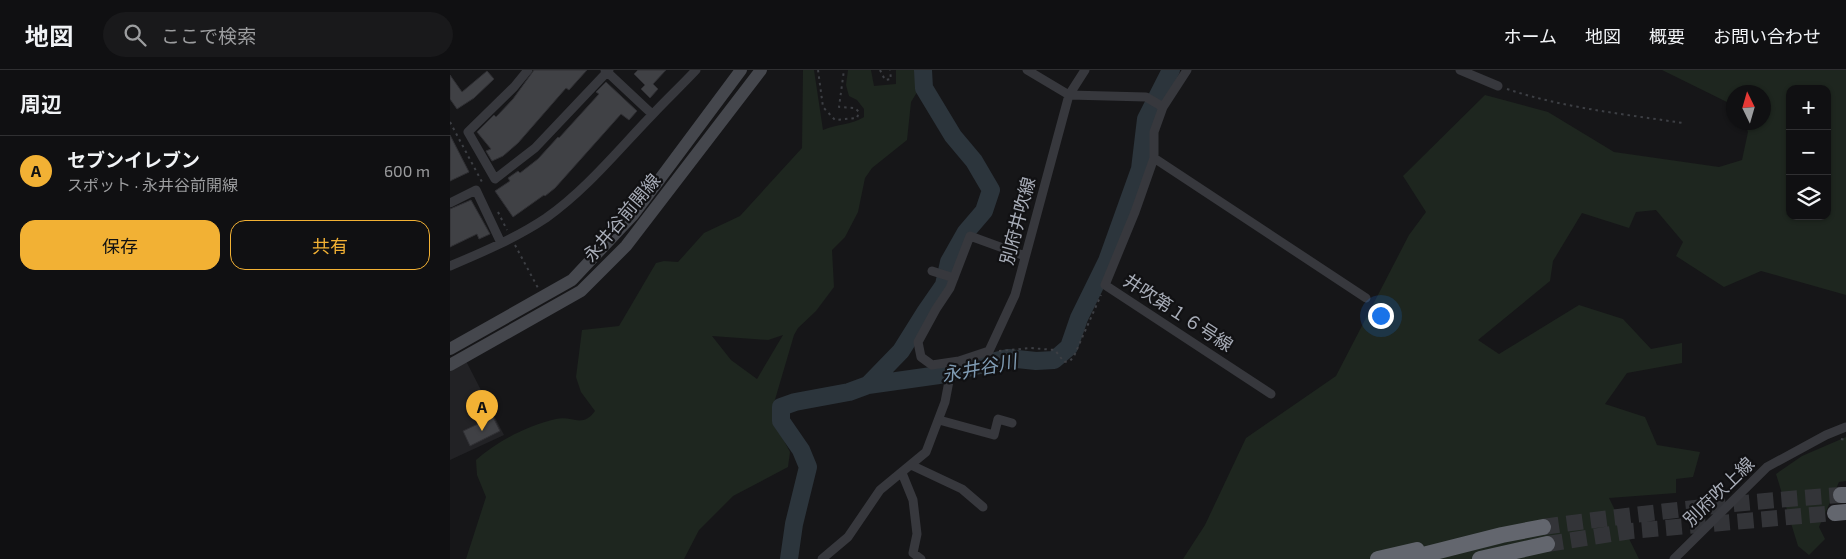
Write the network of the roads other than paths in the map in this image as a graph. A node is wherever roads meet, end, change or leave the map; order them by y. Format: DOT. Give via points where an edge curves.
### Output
graph roads {
  1 [pos="528,70"];
  2 [pos="696,70"];
  3 [pos="741,70"];
  4 [pos="760,70"];
  5 [pos="1027,70"];
  6 [pos="1085,70"];
  7 [pos="1187,70"];
  8 [pos="1460,70"];
  9 [pos="607,71"];
  10 [pos="1498,86"];
  11 [pos="1069,95"];
  12 [pos="1161,106"];
  13 [pos="652,114"];
  14 [pos="1154,158"];
  15 [pos="450,202"];
  16 [pos="501,243"];
  17 [pos="1025,256"];
  18 [pos="450,266"];
  19 [pos="932,271"];
  20 [pos="948,277"];
  21 [pos="1366,298"];
  22 [pos="450,349"];
  23 [pos="959,361"];
  24 [pos="450,365"];
  25 [pos="1271,394"];
  26 [pos="939,420"];
  27 [pos="1012,423"];
  28 [pos="1846,427"];
  29 [pos="911,465"];
  30 [pos="902,473"];
  31 [pos="983,507"];
  32 [pos="1543,527"];
  33 [pos="1502,535"];
  34 [pos="1546,544"];
  35 [pos="1506,553"];
  36 [pos="822,559"];
  37 [pos="921,559"];
  38 [pos="1378,559"];
  39 [pos="1406,559"];
  40 [pos="1480,559"];
  41 [pos="1487,559"];
  42 [pos="1674,559"];
  1 -- 9 [label="street" via="468,132 495,178 534,148"];
  2 -- 13 [label="street"];
  3 -- 22 [label="street, 永井谷前開線" via="633,215 572,280"];
  4 -- 24 [label="street, 永井谷前開線" via="626,246 581,291"];
  5 -- 11 [label="street"];
  6 -- 11 [label="street, 別府井吹線"];
  7 -- 12 [label="street, 井吹第１６号線"];
  8 -- 10 [label="street"];
  9 -- 13 [label="street"];
  11 -- 12 [label="street" via="1146,97"];
  11 -- 17 [label="street, 別府井吹線"];
  12 -- 14 [label="street, 井吹第１６号線" via="1154,132"];
  13 -- 16 [label="street" via="578,192 546,218"];
  14 -- 21 [label="street"];
  14 -- 25 [label="street, 井吹第１６号線" via="1105,285"];
  15 -- 16 [label="street" via="476,190"];
  16 -- 18 [label="street"];
  17 -- 20 [label="street" via="970,236"];
  17 -- 23 [label="street, 別府井吹線" via="1015,295 989,351"];
  19 -- 20 [label="street"];
  20 -- 23 [label="street" via="950,288 918,342 921,357 932,366"];
  23 -- 26 [label="street" via="949,381"];
  26 -- 27 [label="street" via="994,435 998,419"];
  26 -- 29 [label="street" via="926,452"];
  28 -- 42 [label="street, 別府吹上線" via="1767,466"];
  29 -- 30 [label="street"];
  29 -- 31 [label="street" via="962,489"];
  30 -- 36 [label="street" via="880,490 848,537"];
  30 -- 37 [label="street" via="913,500 917,534 913,553"];
  32 -- 33 [label="highway"];
  33 -- 38 [label="highway"];
  33 -- 39 [label="highway"];
  34 -- 35 [label="highway"];
  35 -- 40 [label="highway"];
  35 -- 41 [label="highway"];
}
